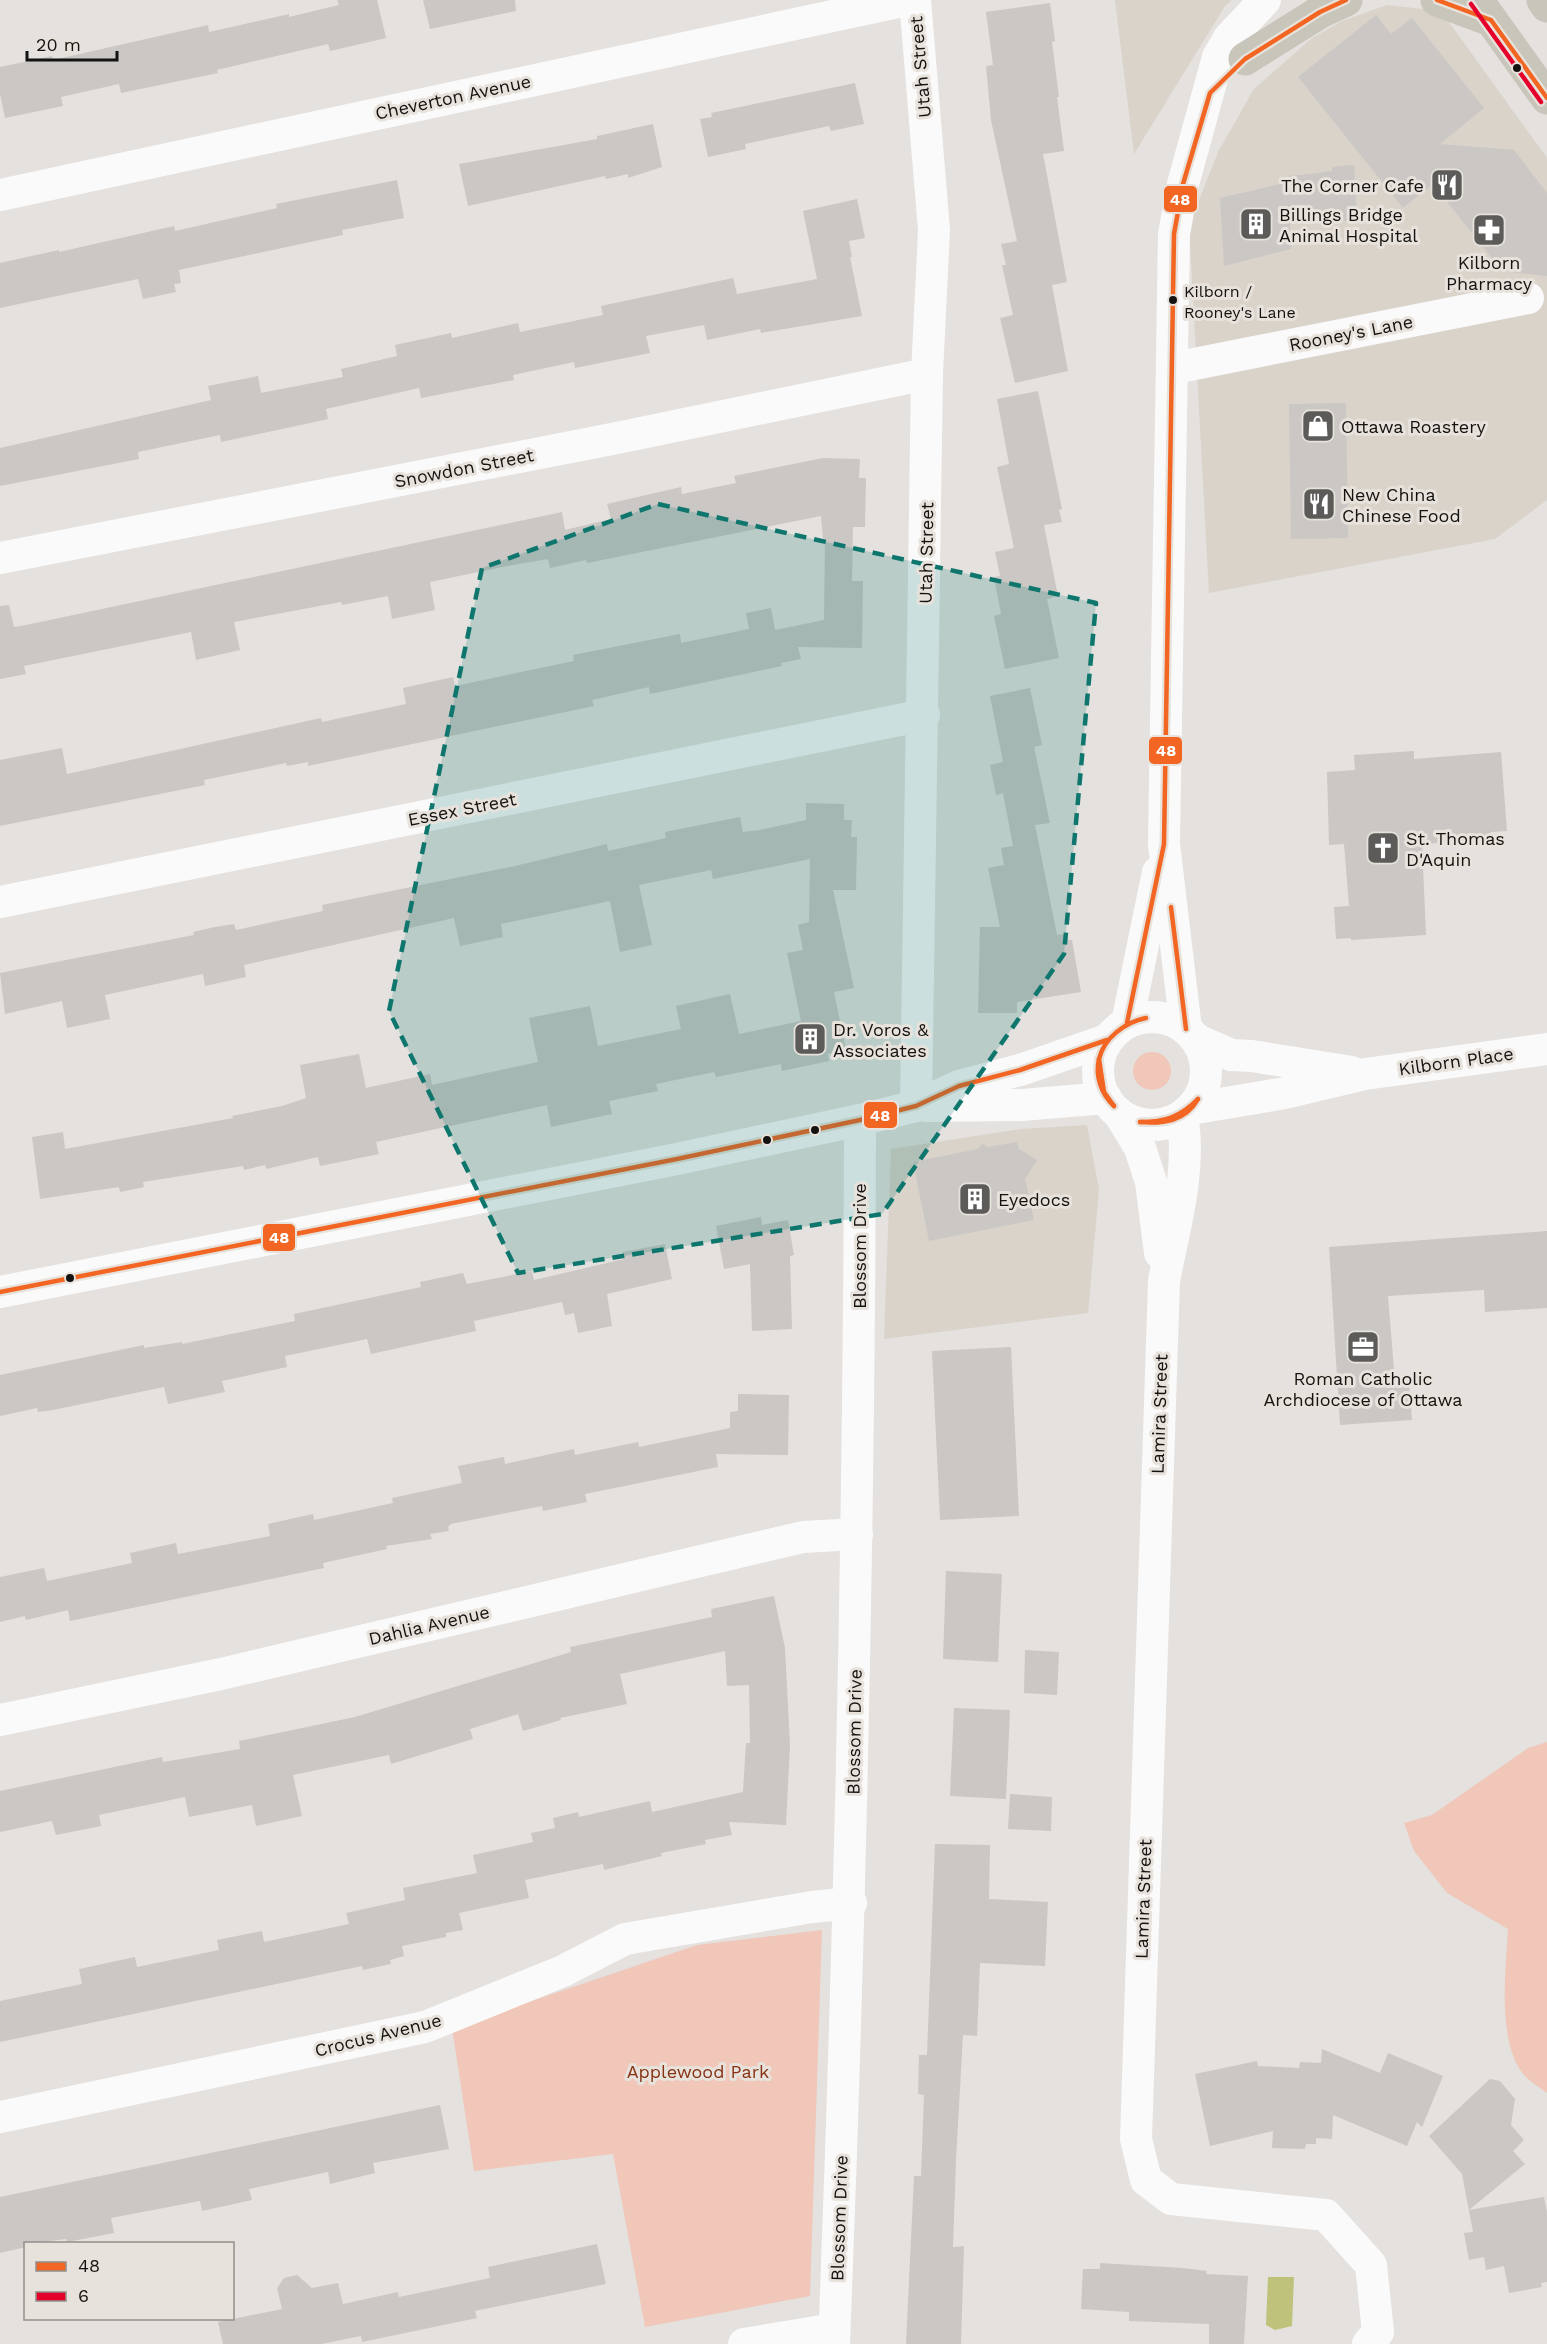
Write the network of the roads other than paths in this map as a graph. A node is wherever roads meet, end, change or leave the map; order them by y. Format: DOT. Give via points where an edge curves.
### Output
graph roads {
  1 [pos="907,0"];
  2 [pos="915,0"];
  3 [pos="1264,0"];
  4 [pos="1308,0"];
  5 [pos="1346,0"];
  6 [pos="1437,0"];
  7 [pos="1543,0"];
  8 [pos="1547,6"];
  9 [pos="1484,10"];
  10 [pos="1245,59"];
  11 [pos="1210,93"];
  12 [pos="1547,98"];
  13 [pos="0,195"];
  14 [pos="1528,298"];
  15 [pos="1174,368"];
  16 [pos="927,374"];
  17 [pos="0,558"];
  18 [pos="924,715"];
  19 [pos="1164,844"];
  20 [pos="0,902"];
  21 [pos="1117,1032"];
  22 [pos="1191,1034"];
  23 [pos="1547,1049"];
  24 [pos="1365,1074"];
  25 [pos="916,1106"];
  26 [pos="1113,1107"];
  27 [pos="1186,1113"];
  28 [pos="860,1120"];
  29 [pos="1164,1281"];
  30 [pos="2,1283"];
  31 [pos="857,1534"];
  32 [pos="0,1720"];
  33 [pos="851,1904"];
  34 [pos="0,2117"];
  35 [pos="834,2336"];
  36 [pos="744,2344"];
  37 [pos="1368,2344"];
  1 -- 13 [label="street, Cheverton Avenue"];
  2 -- 16 [label="street, Utah Street" via="934,230"];
  3 -- 11 [label="street" via="1229,38 1218,57"];
  4 -- 10 [label="street"];
  5 -- 10 [label="main road"];
  6 -- 9 [label="main road"];
  7 -- 8 [label="main road"];
  9 -- 12 [label="main road"];
  10 -- 11 [label="street"];
  11 -- 15 [label="street" via="1183,184 1174,234"];
  14 -- 15 [label="street, Rooney's Lane"];
  15 -- 19 [label="street"];
  16 -- 17 [label="street, Snowdon Street"];
  16 -- 18 [label="street, Utah Street"];
  18 -- 20 [label="street, Essex Street"];
  18 -- 25 [label="street, Utah Street"];
  19 -- 21 [label="street"];
  19 -- 22 [label="street"];
  21 -- 22 [label="street" via="1141,1018 1157,1017 1172,1021"];
  21 -- 25 [label="street" via="1020,1070 959,1086"];
  21 -- 26 [label="street" via="1099,1059 1099,1080"];
  22 -- 24 [label="street, Kilborn Place" via="1232,1055"];
  22 -- 27 [label="street" via="1205,1058 1206,1076 1201,1094"];
  23 -- 24 [label="street, Kilborn Place"];
  24 -- 27 [label="street, Kilborn Place"];
  25 -- 26 [label="street"];
  25 -- 28 [label="street"];
  26 -- 27 [label="street" via="1140,1124 1162,1124"];
  26 -- 29 [label="street, Lamira Street" via="1140,1148 1151,1182"];
  27 -- 29 [label="street, Lamira Street" via="1182,1184"];
  28 -- 30 [label="street" via="654,1164"];
  28 -- 31 [label="street, Blossom Drive"];
  29 -- 37 [label="street, Lamira Street" via="1136,2139 1146,2180 1171,2199 1326,2215 1371,2265 1378,2332"];
  31 -- 32 [label="street, Dahlia Avenue" via="803,1537 221,1674"];
  31 -- 33 [label="street, Blossom Drive"];
  33 -- 34 [label="street, Crocus Avenue" via="812,1907 625,1939 563,1971 425,2027"];
  33 -- 35 [label="street, Blossom Drive"];
  35 -- 36 [label="street"];
}
